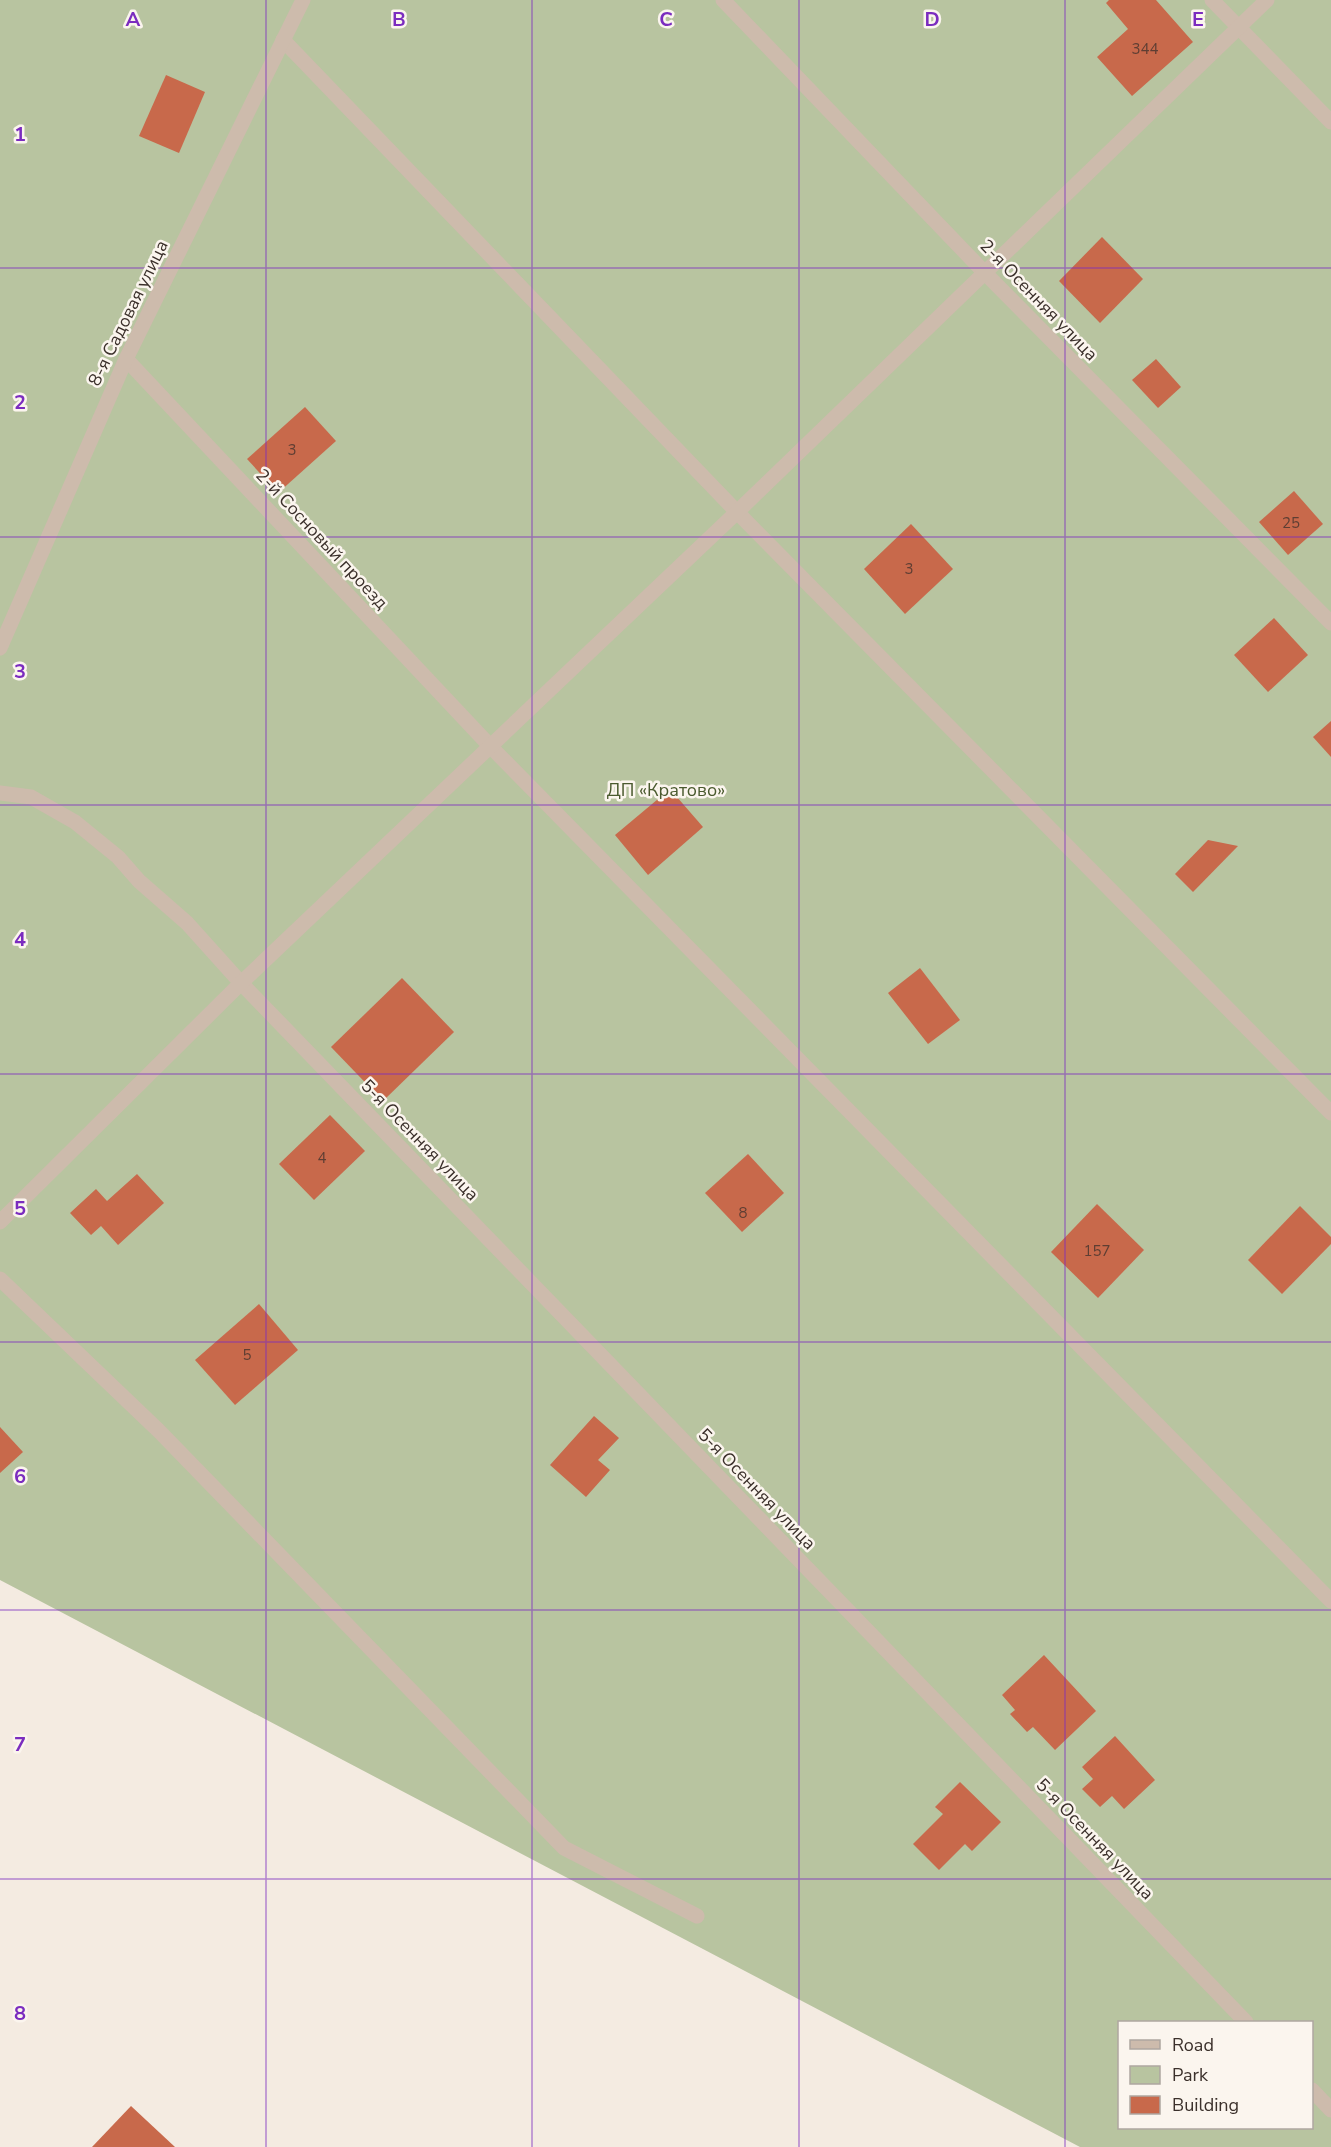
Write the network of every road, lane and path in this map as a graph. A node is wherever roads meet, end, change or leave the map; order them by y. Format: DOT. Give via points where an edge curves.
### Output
graph roads {
  1 [pos="303,0"];
  2 [pos="723,0"];
  3 [pos="1212,0"];
  4 [pos="1267,0"];
  5 [pos="1239,27"];
  6 [pos="283,40"];
  7 [pos="1331,122"];
  8 [pos="985,273"];
  9 [pos="126,359"];
  10 [pos="737,512"];
  11 [pos="1331,623"];
  12 [pos="0,648"];
  13 [pos="490,746"];
  14 [pos="0,793"];
  15 [pos="241,983"];
  16 [pos="1331,1113"];
  17 [pos="0,1222"];
  18 [pos="0,1279"];
  19 [pos="1331,1600"];
  20 [pos="697,1916"];
  21 [pos="1245,2021"];
  22 [pos="1313,2092"];
  23 [pos="1331,2110"];
  1 -- 6 [label="street, 8-я Садовая улица"];
  2 -- 8 [label="street, 2-я Осенняя улица"];
  3 -- 5 [label="street"];
  4 -- 5 [label="street"];
  5 -- 7 [label="street"];
  5 -- 8 [label="street"];
  6 -- 9 [label="street, 8-я Садовая улица"];
  6 -- 10 [label="street"];
  8 -- 10 [label="street"];
  8 -- 11 [label="street, 2-я Осенняя улица"];
  9 -- 12 [label="street, 8-я Садовая улица"];
  9 -- 13 [label="street, 2-й Сосновый проезд"];
  10 -- 13 [label="street"];
  10 -- 16 [label="street"];
  13 -- 15 [label="street"];
  13 -- 19 [label="street, 2-й Сосновый проезд"];
  14 -- 15 [label="street, 5-я Осенняя улица" via="31,797 75,822 187,923"];
  15 -- 17 [label="street"];
  15 -- 21 [label="street, 5-я Осенняя улица"];
  18 -- 20 [label="street" via="159,1431 564,1848"];
  22 -- 23 [label="street"];
}
